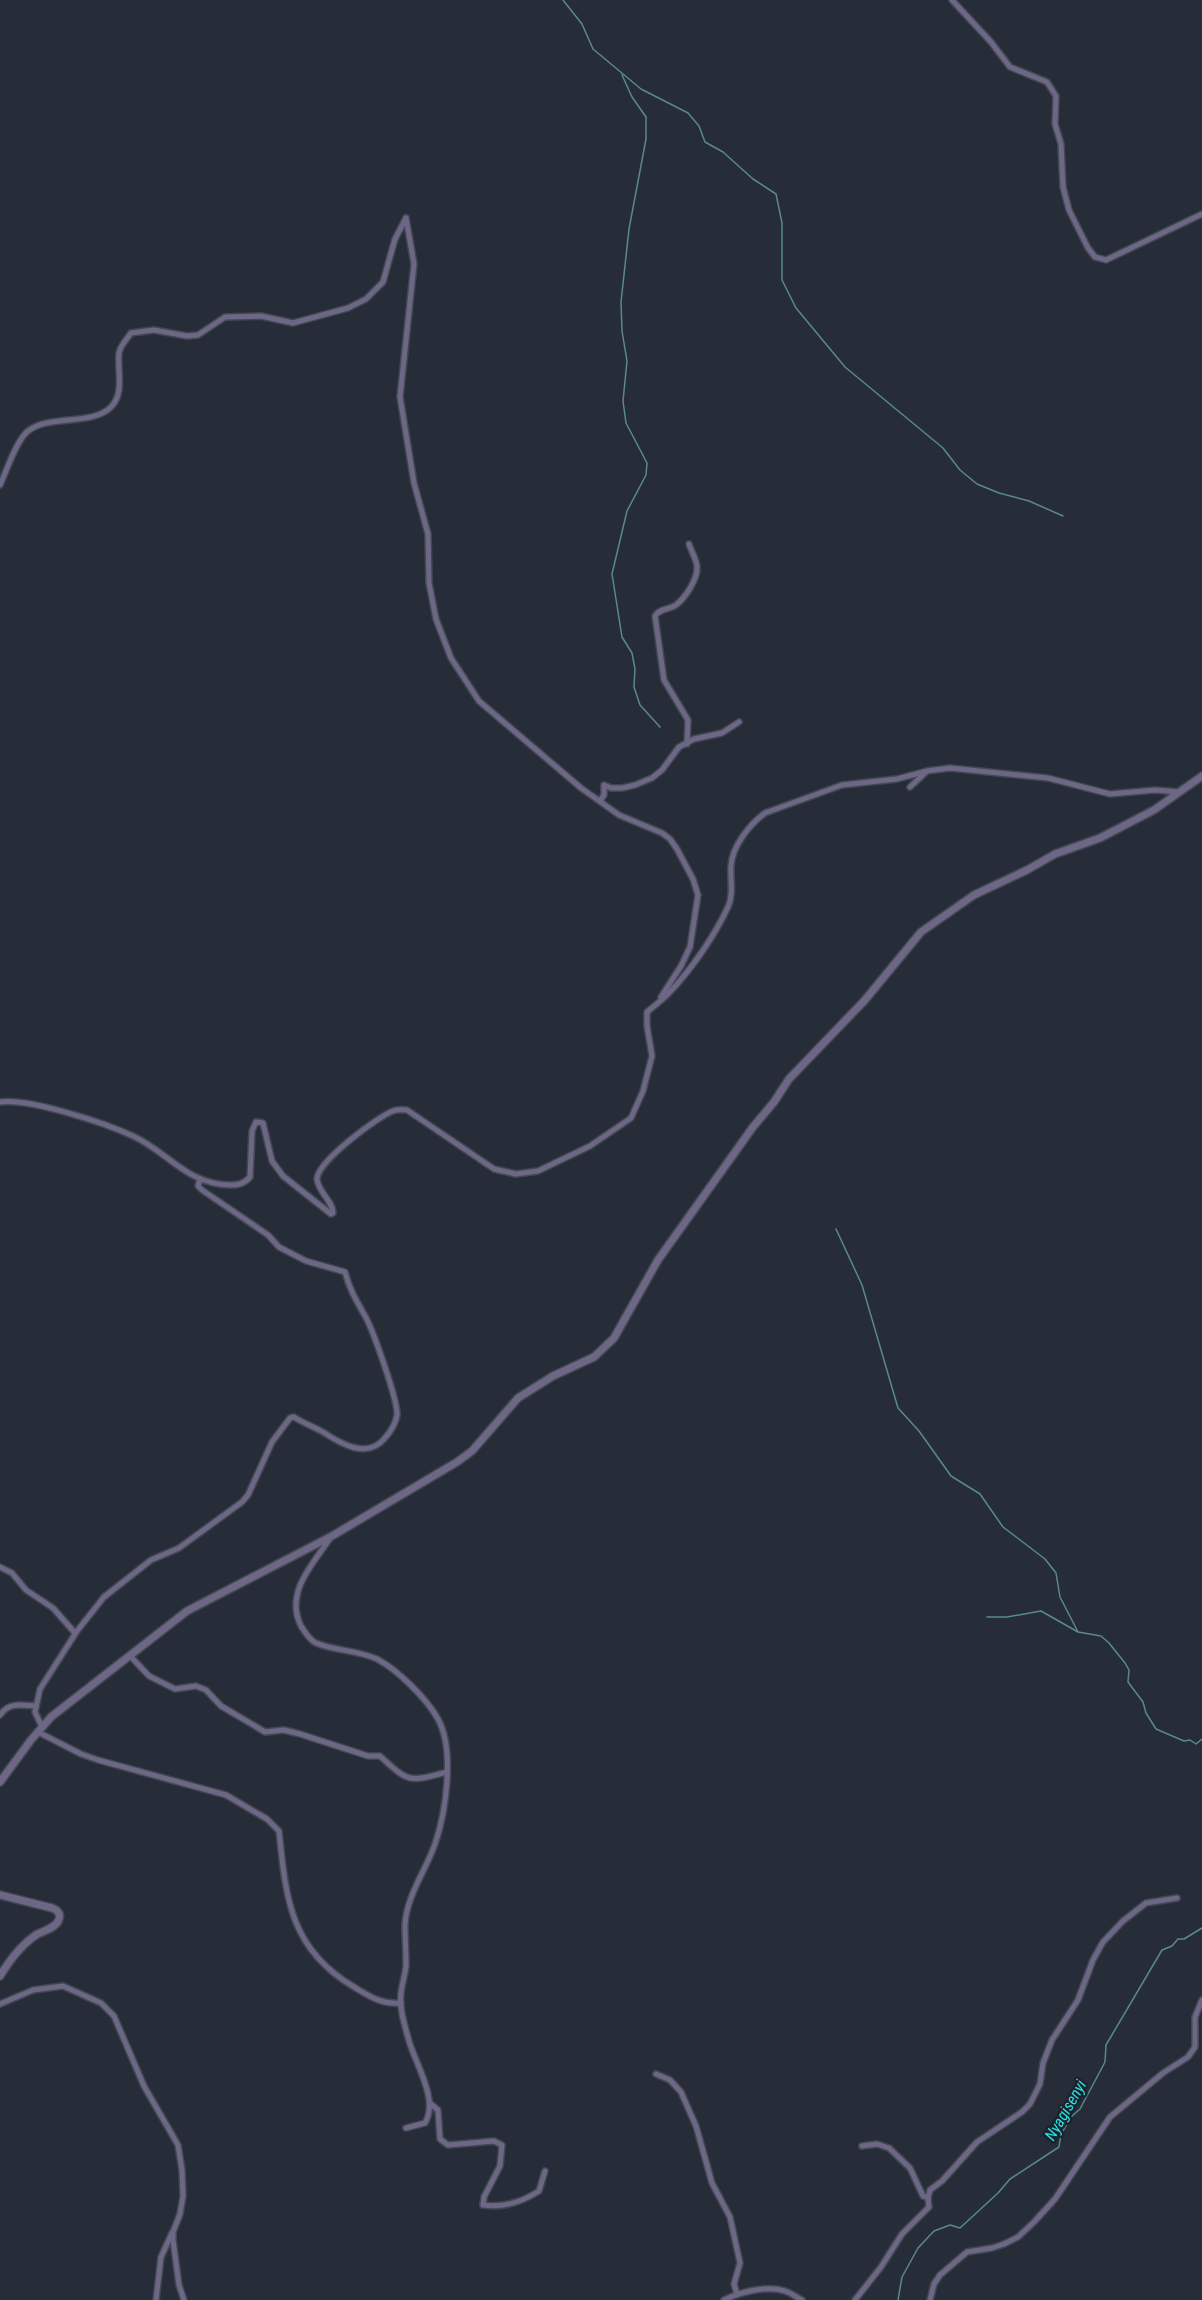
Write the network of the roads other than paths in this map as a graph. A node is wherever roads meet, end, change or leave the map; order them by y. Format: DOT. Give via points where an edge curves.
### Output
graph roads {
  1 [pos="952,0"];
  2 [pos="1202,214"];
  3 [pos="0,484"];
  4 [pos="689,544"];
  5 [pos="739,722"];
  6 [pos="687,744"];
  7 [pos="927,771"];
  8 [pos="1202,776"];
  9 [pos="910,787"];
  10 [pos="1179,792"];
  11 [pos="600,801"];
  12 [pos="656,1003"];
  13 [pos="0,1102"];
  14 [pos="200,1179"];
  15 [pos="332,1536"];
  16 [pos="0,1568"];
  17 [pos="75,1633"];
  18 [pos="134,1659"];
  19 [pos="36,1706"];
  20 [pos="0,1715"];
  21 [pos="40,1730"];
  22 [pos="9,1770"];
  23 [pos="447,1772"];
  24 [pos="0,1773"];
  25 [pos="0,1782"];
  26 [pos="0,1895"];
  27 [pos="1177,1898"];
  28 [pos="0,1976"];
  29 [pos="1202,2000"];
  30 [pos="401,2003"];
  31 [pos="0,2004"];
  32 [pos="656,2073"];
  33 [pos="431,2104"];
  34 [pos="406,2128"];
  35 [pos="862,2146"];
  36 [pos="545,2170"];
  37 [pos="928,2198"];
  38 [pos="173,2232"];
  39 [pos="736,2294"];
  40 [pos="156,2300"];
  41 [pos="184,2300"];
  42 [pos="724,2300"];
  43 [pos="802,2300"];
  44 [pos="855,2300"];
  45 [pos="930,2300"];
  1 -- 2 [label="street" via="1010,67 1047,82 1056,96 1055,124 1069,210 1095,257 1106,260"];
  3 -- 11 [label="street" via="29,431 51,423 93,417 113,405 118,392 119,350 131,333 154,330 198,335 225,317 261,316 293,323 348,308 366,299 383,282 395,239 406,218 414,264 401,412 428,534 429,583 438,626 452,658 479,701"];
  4 -- 6 [label="street" via="697,573 675,606 655,616 664,680 688,720"];
  5 -- 6 [label="street" via="722,733"];
  6 -- 11 [label="street" via="679,747 652,777 622,788 604,785"];
  7 -- 9 [label="street"];
  7 -- 10 [label="street" via="950,768 1048,778 1110,794"];
  7 -- 12 [label="street" via="897,779 842,785 757,819 732,857 730,904 705,947 668,994"];
  8 -- 10 [label="street"];
  10 -- 15 [label="street" via="1100,838 1055,854 974,895 921,932 865,1000 789,1079 658,1260 625,1322 602,1351 518,1398 472,1451 457,1462"];
  11 -- 12 [label="street" via="619,815 670,839 697,887 690,947"];
  12 -- 14 [label="street" via="647,1012 652,1056 631,1118 590,1146 537,1171 516,1174 494,1169 406,1110 398,1109 332,1154 319,1173 318,1183 333,1208 331,1214 283,1176 272,1161 263,1123 256,1122 252,1131 250,1178 246,1182 218,1185"];
  13 -- 14 [label="street" via="27,1103 123,1131"];
  14 -- 17 [label="street" via="198,1186 202,1190 268,1234 279,1246 306,1262 345,1272 384,1366 396,1419 377,1446 367,1449 347,1445 290,1418 272,1442 245,1500 179,1548 152,1560 104,1597"];
  15 -- 21 [label="street" via="187,1611 72,1699"];
  15 -- 23 [label="street" via="300,1584 296,1610 300,1624 315,1642 364,1654 402,1678 438,1719"];
  16 -- 17 [label="street" via="12,1573 26,1590 53,1608"];
  17 -- 19 [label="street" via="40,1689"];
  18 -- 23 [label="street" via="149,1676 175,1689 196,1686 206,1690 220,1706 265,1732 284,1730 368,1756 380,1756 402,1776 418,1779"];
  19 -- 20 [label="street" via="11,1705"];
  19 -- 21 [label="street"];
  21 -- 22 [label="street"];
  21 -- 30 [label="street" via="89,1757 226,1795 273,1823 279,1831 292,1914 307,1944 339,1978 378,2001"];
  22 -- 24 [label="street"];
  22 -- 25 [label="street"];
  23 -- 30 [label="street" via="435,1845 406,1917"];
  26 -- 28 [label="street" via="52,1908 60,1916 55,1925 21,1949"];
  27 -- 37 [label="street" via="1146,1903 1111,1933 1093,1960 1078,2000 1052,2040 1030,2104 977,2142 930,2190"];
  29 -- 45 [label="street" via="1195,2017 1195,2047 1188,2057 1110,2117 1034,2222 1004,2244 967,2252 940,2275"];
  30 -- 33 [label="street" via="410,2044"];
  31 -- 38 [label="street" via="33,1990 63,1986 101,2003 114,2016 144,2086 178,2145 183,2196"];
  32 -- 39 [label="street" via="681,2092 696,2126 712,2182 730,2217 740,2263 734,2284"];
  33 -- 34 [label="street" via="425,2123"];
  33 -- 36 [label="street" via="438,2110 440,2139 448,2145 494,2141 502,2145 500,2166 483,2205 518,2202 539,2192"];
  35 -- 37 [label="street" via="877,2144 889,2148 910,2168 923,2196"];
  37 -- 44 [label="street" via="929,2207 902,2234"];
  38 -- 40 [label="street" via="161,2257"];
  38 -- 41 [label="street" via="175,2264"];
  39 -- 42 [label="street"];
  39 -- 43 [label="street" via="775,2289"];
}
